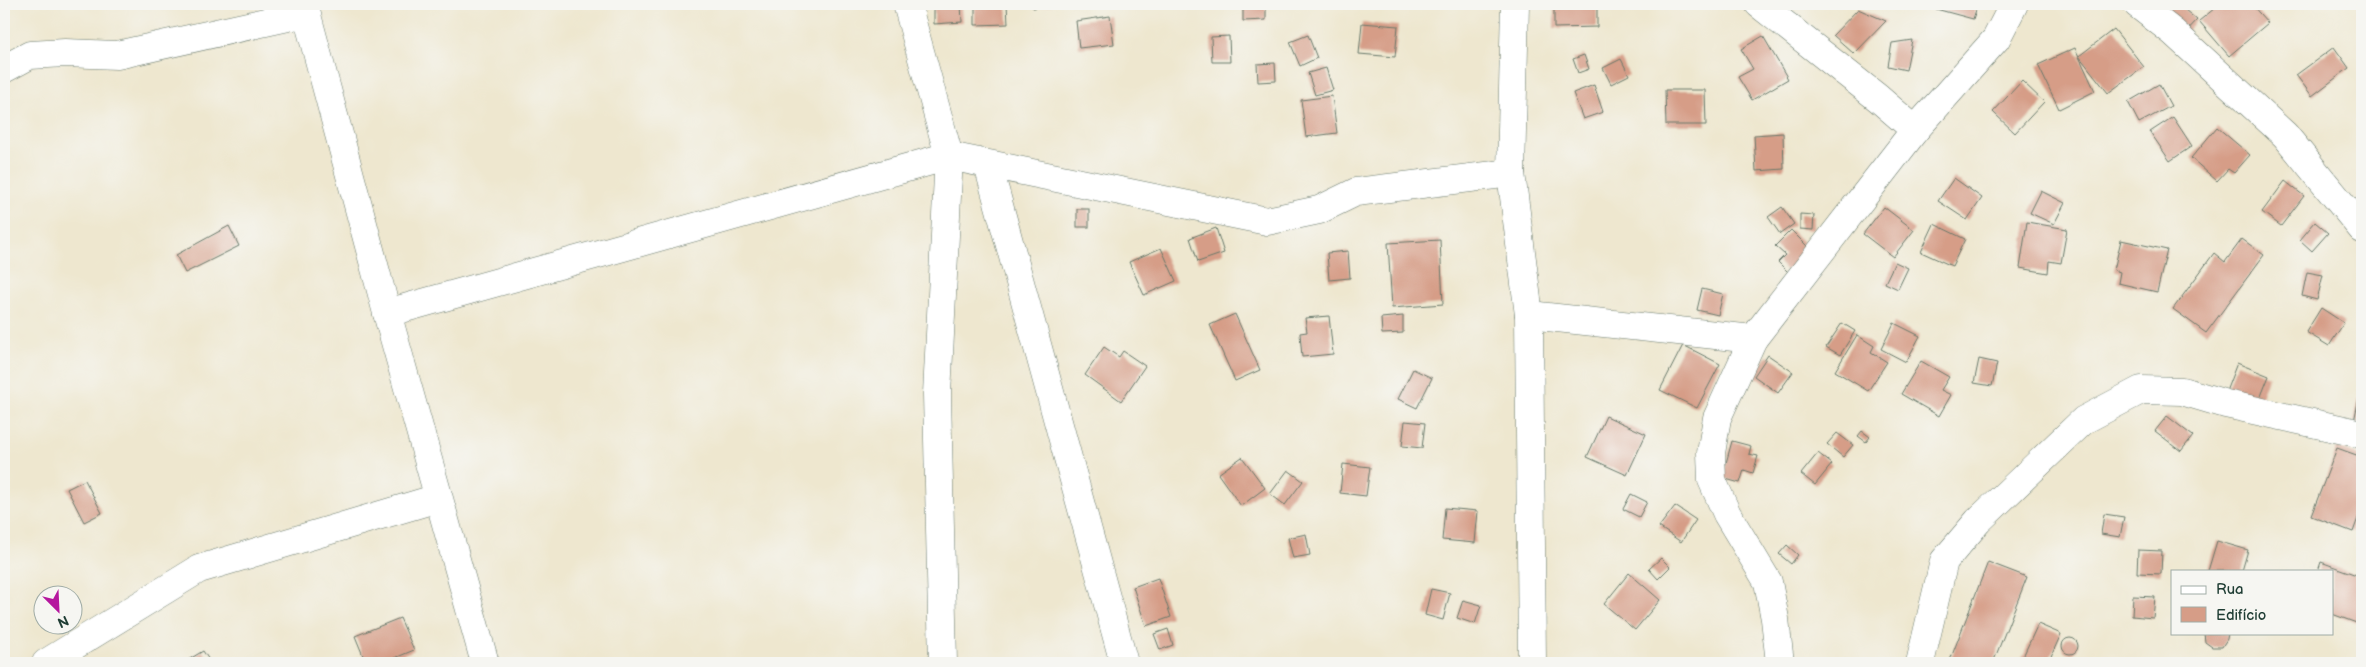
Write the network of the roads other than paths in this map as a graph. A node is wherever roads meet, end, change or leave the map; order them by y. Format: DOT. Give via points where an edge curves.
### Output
graph roads {
  1 [pos="907,4"];
  2 [pos="1515,4"];
  3 [pos="1759,4"];
  4 [pos="2014,4"];
  5 [pos="2137,4"];
  6 [pos="305,8"];
  7 [pos="4,69"];
  8 [pos="1915,130"];
  9 [pos="948,156"];
  10 [pos="988,165"];
  11 [pos="1511,173"];
  12 [pos="2362,229"];
  13 [pos="387,313"];
  14 [pos="1529,315"];
  15 [pos="1753,339"];
  16 [pos="2362,434"];
  17 [pos="438,498"];
  18 [pos="46,663"];
  19 [pos="485,663"];
  20 [pos="943,663"];
  21 [pos="1124,663"];
  22 [pos="1532,663"];
  23 [pos="1780,663"];
  24 [pos="1920,663"];
  1 -- 9 [label="street"];
  2 -- 11 [label="street"];
  3 -- 8 [label="street"];
  4 -- 8 [label="street" via="1996,39"];
  5 -- 12 [label="street" via="2173,32 2285,135"];
  6 -- 7 [label="street" via="117,55 30,55"];
  6 -- 13 [label="street"];
  8 -- 15 [label="street"];
  9 -- 10 [label="street"];
  9 -- 13 [label="street"];
  9 -- 20 [label="street" via="937,394"];
  10 -- 11 [label="street" via="1267,221 1319,210 1356,192"];
  10 -- 21 [label="street"];
  11 -- 14 [label="street"];
  13 -- 17 [label="street"];
  14 -- 15 [label="street"];
  14 -- 22 [label="street"];
  15 -- 23 [label="street" via="1717,418 1711,453 1712,480 1727,514 1768,582"];
  16 -- 24 [label="street" via="2182,391 2141,390 2084,420 1978,521 1944,561"];
  17 -- 18 [label="street" via="199,569"];
  17 -- 19 [label="street"];
}
